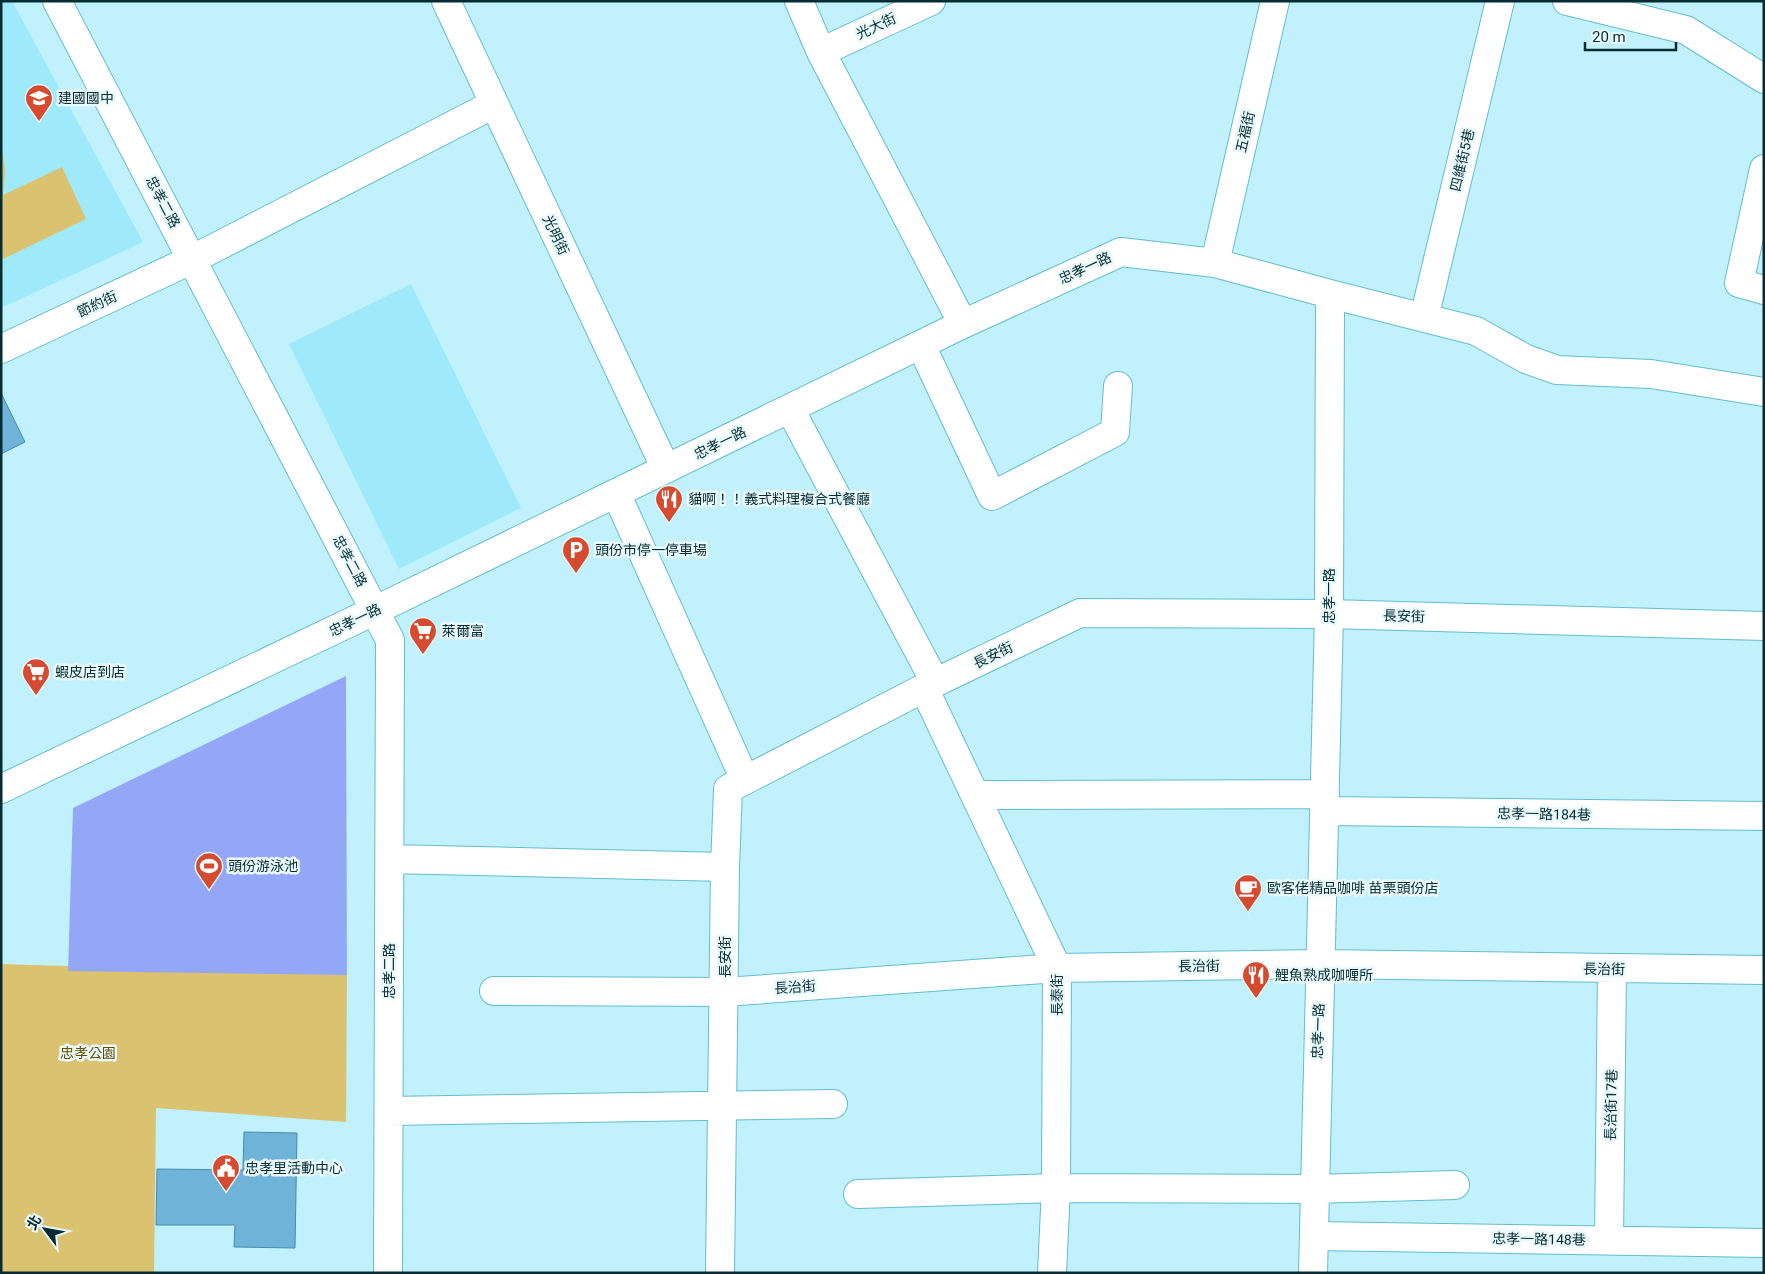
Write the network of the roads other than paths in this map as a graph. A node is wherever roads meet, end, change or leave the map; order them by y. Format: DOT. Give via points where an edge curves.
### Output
graph roads {
  1 [pos="57,1"];
  2 [pos="446,1"];
  3 [pos="799,1"];
  4 [pos="931,1"];
  5 [pos="1276,1"];
  6 [pos="1500,1"];
  7 [pos="1567,1"];
  8 [pos="821,52"];
  9 [pos="1764,79"];
  10 [pos="494,104"];
  11 [pos="1764,169"];
  12 [pos="193,259"];
  13 [pos="1215,263"];
  14 [pos="1764,290"];
  15 [pos="1330,294"];
  16 [pos="1424,318"];
  17 [pos="963,324"];
  18 [pos="921,345"];
  19 [pos="1,350"];
  20 [pos="1118,386"];
  21 [pos="1764,392"];
  22 [pos="790,409"];
  23 [pos="666,469"];
  24 [pos="616,493"];
  25 [pos="376,610"];
  26 [pos="1329,614"];
  27 [pos="1764,626"];
  28 [pos="930,685"];
  29 [pos="745,780"];
  30 [pos="1,789"];
  31 [pos="975,795"];
  32 [pos="1324,803"];
  33 [pos="1764,816"];
  34 [pos="390,859"];
  35 [pos="725,866"];
  36 [pos="1320,964"];
  37 [pos="1057,968"];
  38 [pos="1612,969"];
  39 [pos="1764,970"];
  40 [pos="494,991"];
  41 [pos="725,992"];
  42 [pos="833,1104"];
  43 [pos="723,1106"];
  44 [pos="389,1111"];
  45 [pos="1455,1185"];
  46 [pos="1056,1188"];
  47 [pos="1314,1189"];
  48 [pos="858,1194"];
  49 [pos="1314,1236"];
  50 [pos="1609,1240"];
  51 [pos="1764,1243"];
  52 [pos="388,1273"];
  53 [pos="720,1273"];
  54 [pos="1052,1273"];
  55 [pos="1313,1273"];
  1 -- 12 [label="street, 忠孝二路"];
  2 -- 10 [label="street, 光明街"];
  3 -- 8 [label="street"];
  4 -- 8 [label="street, 光大街"];
  5 -- 13 [label="street, 五福街"];
  6 -- 16 [label="street, 四維街5巷"];
  7 -- 9 [label="street" via="1686,30"];
  8 -- 17 [label="street"];
  10 -- 12 [label="street, 節約街"];
  10 -- 23 [label="street, 光明街"];
  11 -- 14 [label="street" via="1739,283"];
  12 -- 19 [label="street, 節約街"];
  12 -- 25 [label="street, 忠孝二路"];
  13 -- 15 [label="street, 忠孝一路"];
  13 -- 17 [label="street, 忠孝一路" via="1121,252"];
  15 -- 16 [label="street"];
  15 -- 26 [label="street, 忠孝一路"];
  16 -- 21 [label="street" via="1476,332 1526,359 1557,370 1651,374"];
  17 -- 18 [label="street, 忠孝一路"];
  18 -- 20 [label="street" via="992,496 1115,432"];
  18 -- 22 [label="street, 忠孝一路"];
  22 -- 23 [label="street, 忠孝一路"];
  22 -- 28 [label="street, 長泰街"];
  23 -- 24 [label="street, 忠孝一路"];
  24 -- 25 [label="street, 忠孝一路"];
  24 -- 29 [label="street"];
  25 -- 30 [label="street, 忠孝一路"];
  25 -- 34 [label="street, 忠孝二路" via="390,640"];
  26 -- 27 [label="street, 長安街"];
  26 -- 28 [label="street, 長安街" via="1080,613"];
  26 -- 32 [label="street, 忠孝一路"];
  28 -- 29 [label="street, 長安街"];
  28 -- 31 [label="street, 長泰街"];
  29 -- 35 [label="street, 長安街" via="728,789"];
  31 -- 32 [label="street, 忠孝一路184巷"];
  31 -- 37 [label="street, 長泰街"];
  32 -- 33 [label="street, 忠孝一路184巷"];
  32 -- 36 [label="street, 忠孝一路"];
  34 -- 35 [label="street"];
  34 -- 44 [label="street, 忠孝二路"];
  35 -- 41 [label="street, 長安街"];
  36 -- 37 [label="street, 長治街"];
  36 -- 38 [label="street, 長治街"];
  36 -- 47 [label="street, 忠孝一路"];
  37 -- 41 [label="street, 長治街"];
  37 -- 46 [label="street, 長泰街"];
  38 -- 39 [label="street, 長治街"];
  38 -- 50 [label="street, 長治街17巷"];
  40 -- 41 [label="street, 長治街"];
  41 -- 43 [label="street, 長安街"];
  42 -- 43 [label="street"];
  43 -- 44 [label="street"];
  43 -- 53 [label="street, 長安街"];
  44 -- 52 [label="street, 忠孝二路"];
  45 -- 47 [label="street"];
  46 -- 47 [label="street"];
  46 -- 48 [label="street"];
  46 -- 54 [label="street, 長泰街"];
  47 -- 49 [label="street, 忠孝一路"];
  49 -- 50 [label="street, 忠孝一路148巷"];
  49 -- 55 [label="street, 忠孝一路"];
  50 -- 51 [label="street, 忠孝一路148巷"];
}
